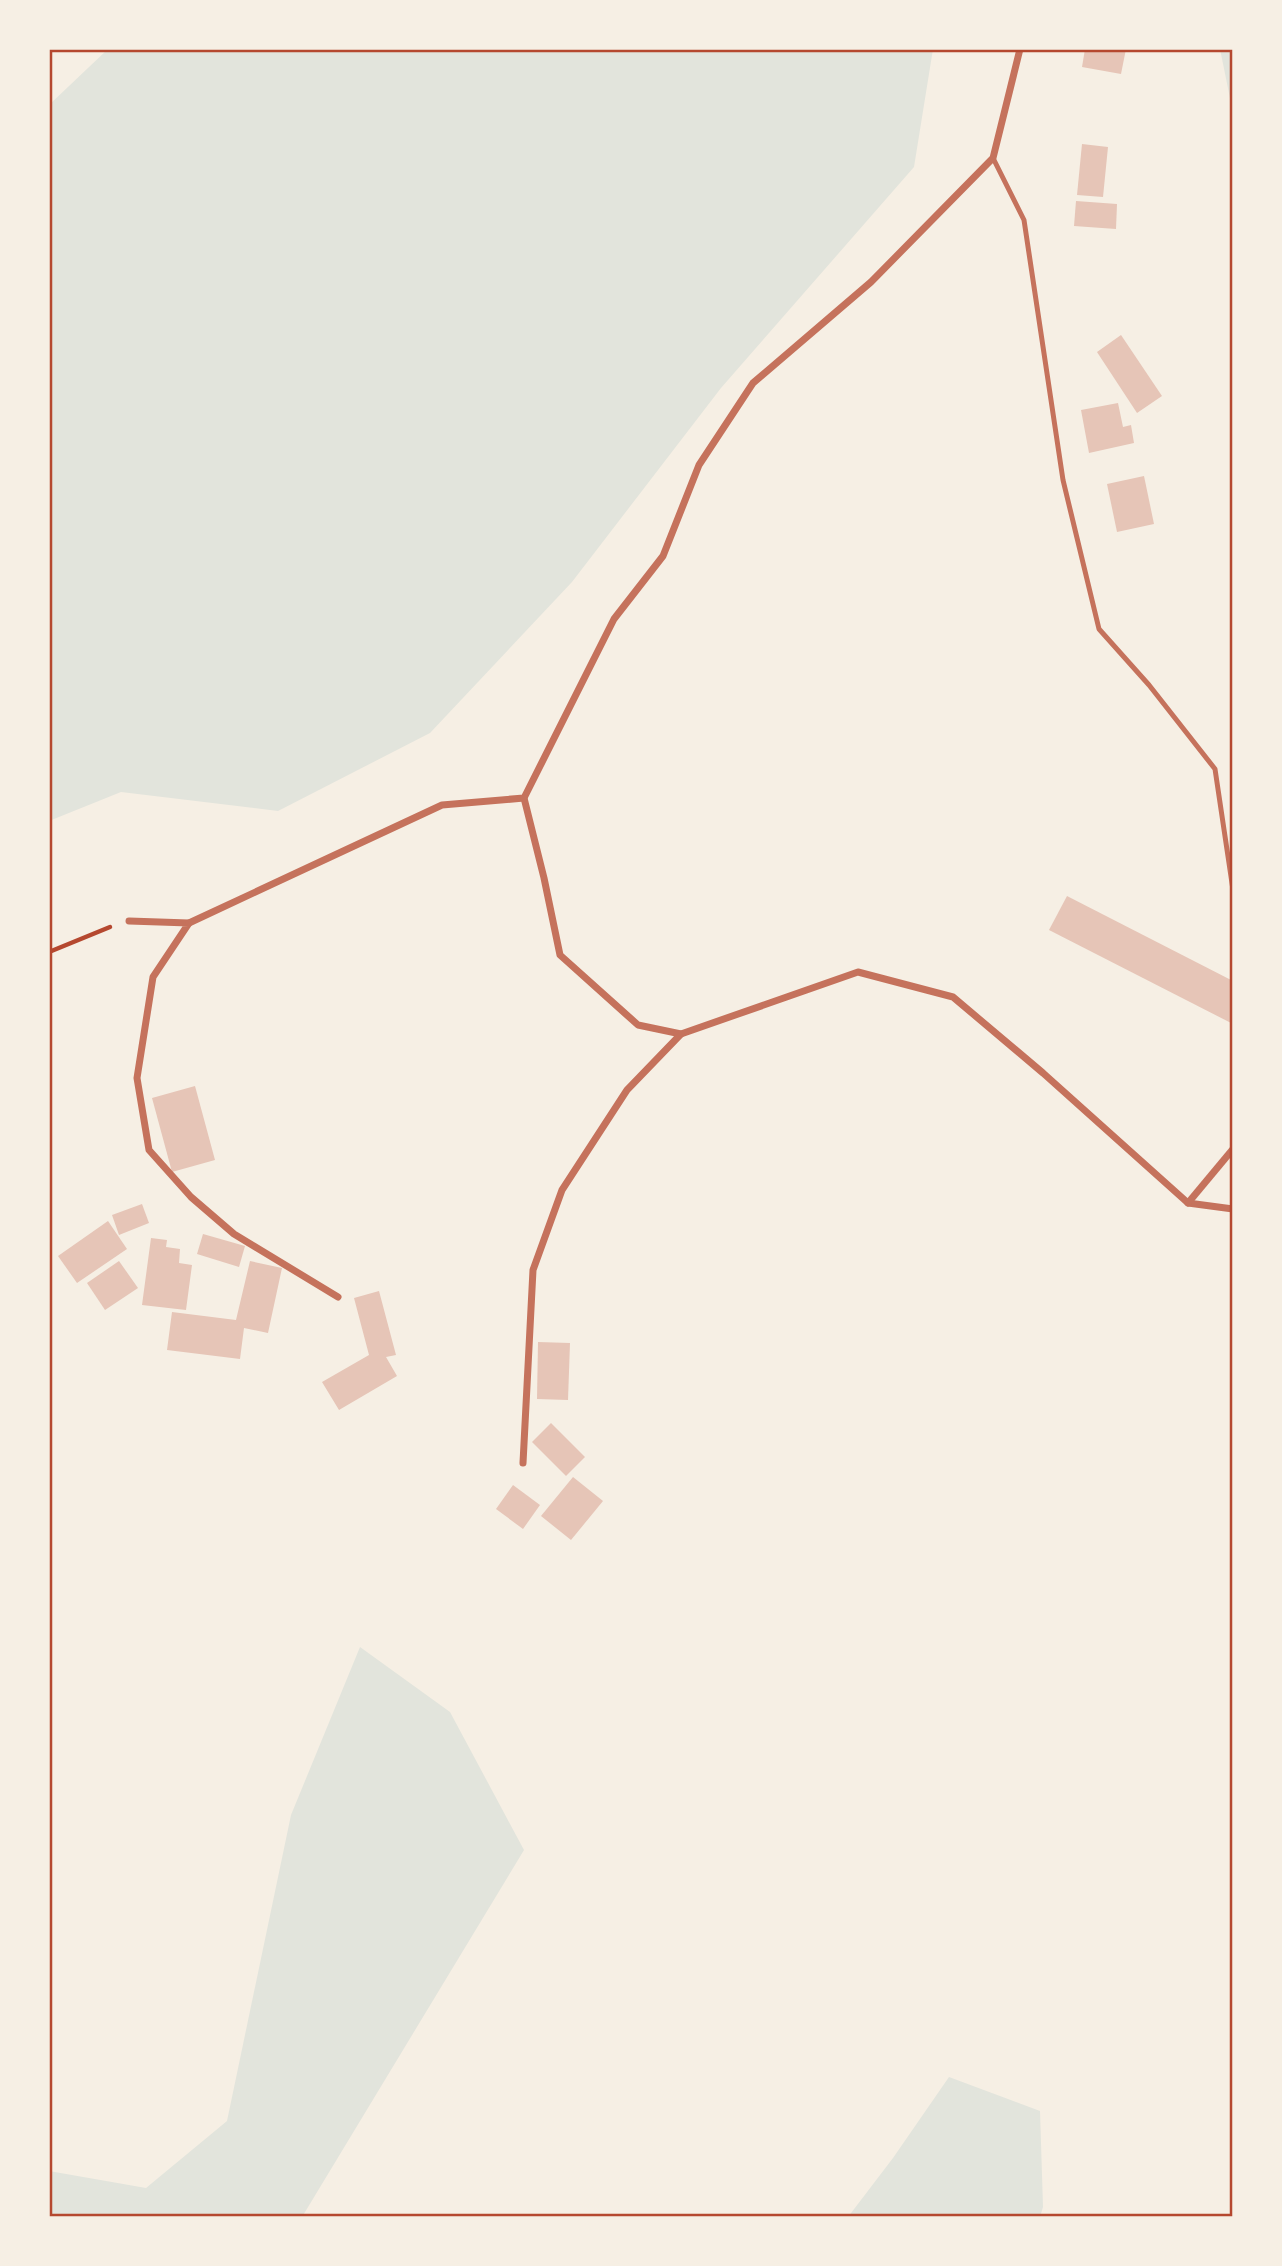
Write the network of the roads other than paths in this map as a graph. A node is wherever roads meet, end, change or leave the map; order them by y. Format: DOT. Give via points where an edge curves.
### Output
graph roads {
  1 [pos="1020,49"];
  2 [pos="993,159"];
  3 [pos="524,798"];
  4 [pos="1233,890"];
  5 [pos="129,921"];
  6 [pos="189,923"];
  7 [pos="681,1034"];
  8 [pos="1233,1149"];
  9 [pos="1188,1203"];
  10 [pos="1233,1209"];
  11 [pos="338,1297"];
  12 [pos="523,1463"];
  1 -- 2 [label="street"];
  2 -- 3 [label="street" via="871,282 753,383 699,465 663,556 614,620"];
  2 -- 4 [label="lane" via="1024,220 1063,480 1099,629 1215,769"];
  3 -- 6 [label="street" via="442,805"];
  3 -- 7 [label="street" via="560,955 638,1025"];
  5 -- 6 [label="street"];
  6 -- 11 [label="street" via="153,978 137,1078 149,1150 191,1197 234,1234"];
  7 -- 9 [label="street" via="858,972 953,997"];
  7 -- 12 [label="street" via="627,1090 562,1190 533,1270"];
  8 -- 9 [label="street"];
  9 -- 10 [label="street"];
}
